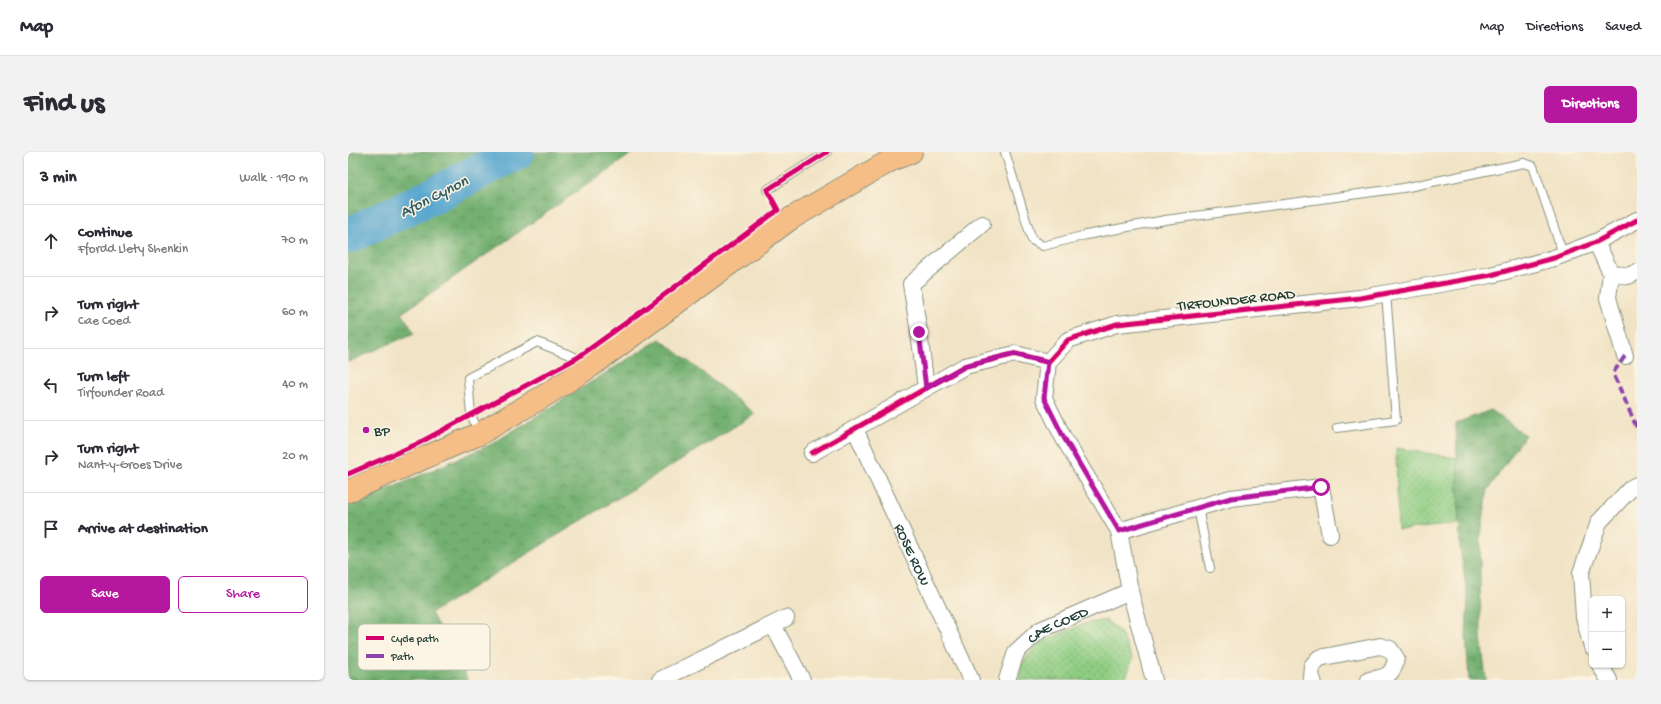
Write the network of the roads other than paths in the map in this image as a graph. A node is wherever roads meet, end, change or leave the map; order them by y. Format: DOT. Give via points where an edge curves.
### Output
graph roads {
  1 [pos="827,152"];
  2 [pos="911,152"];
  3 [pos="1005,152"];
  4 [pos="767,190"];
  5 [pos="1637,220"];
  6 [pos="982,224"];
  7 [pos="1596,242"];
  8 [pos="1563,254"];
  9 [pos="1637,272"];
  10 [pos="1611,273"];
  11 [pos="1386,293"];
  12 [pos="1625,356"];
  13 [pos="1048,362"];
  14 [pos="591,366"];
  15 [pos="926,388"];
  16 [pos="1337,428"];
  17 [pos="855,429"];
  18 [pos="479,434"];
  19 [pos="812,453"];
  20 [pos="1637,485"];
  21 [pos="348,491"];
  22 [pos="1198,508"];
  23 [pos="1119,531"];
  24 [pos="1330,535"];
  25 [pos="1210,568"];
  26 [pos="1130,591"];
  27 [pos="1589,636"];
  28 [pos="1602,668"];
  29 [pos="660,680"];
  30 [pos="802,680"];
  31 [pos="971,680"];
  32 [pos="1006,680"];
  33 [pos="1154,680"];
  34 [pos="1313,680"];
  35 [pos="1369,680"];
  36 [pos="1609,680"];
  1 -- 4 [label="lane"];
  2 -- 14 [label="main road" via="790,219"];
  3 -- 8 [label="lane" via="1032,240 1043,246 1165,220 1403,188 1524,162 1534,166"];
  5 -- 7 [label="street, TIRFOUNDER ROAD"];
  6 -- 15 [label="street" via="911,284"];
  7 -- 8 [label="street, TIRFOUNDER ROAD"];
  7 -- 10 [label="street"];
  8 -- 11 [label="street, TIRFOUNDER ROAD" via="1491,275"];
  9 -- 10 [label="street" via="1628,276"];
  10 -- 12 [label="street" via="1608,298"];
  11 -- 13 [label="street, TIRFOUNDER ROAD" via="1352,299 1117,324 1068,340"];
  11 -- 16 [label="lane" via="1396,420"];
  13 -- 15 [label="street" via="1014,354 965,366"];
  13 -- 23 [label="street" via="1044,398 1063,436"];
  14 -- 18 [label="main road"];
  14 -- 18 [label="lane" via="537,342 468,378 472,415"];
  15 -- 17 [label="street"];
  17 -- 19 [label="street"];
  17 -- 31 [label="street, ROSE ROW"];
  18 -- 21 [label="main road"];
  20 -- 27 [label="street" via="1631,488 1599,522 1581,573 1584,617"];
  22 -- 23 [label="street"];
  22 -- 24 [label="street" via="1231,498 1321,487"];
  22 -- 25 [label="lane"];
  23 -- 26 [label="street"];
  26 -- 32 [label="street, CAE COED" via="1040,630 1016,652"];
  26 -- 33 [label="street"];
  28 -- 36 [label="street"];
  29 -- 30 [label="street" via="780,622"];
  34 -- 35 [label="street" via="1312,666 1319,658 1380,646 1390,649 1396,658 1394,669 1386,676"];
}
